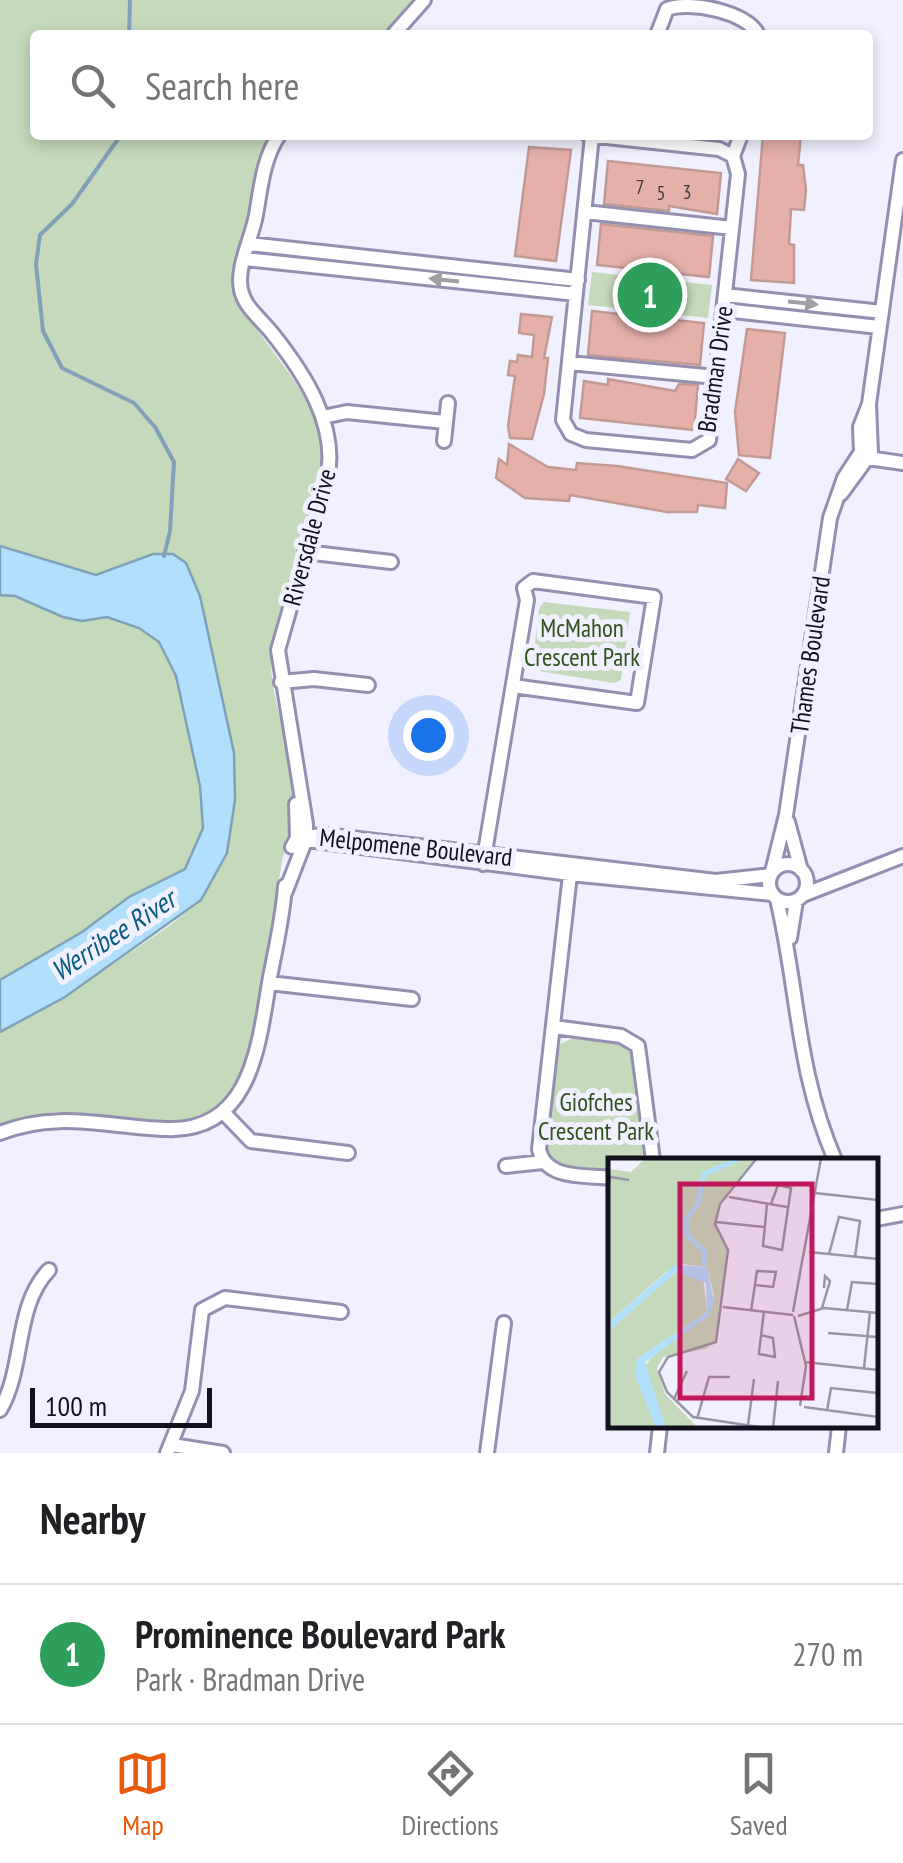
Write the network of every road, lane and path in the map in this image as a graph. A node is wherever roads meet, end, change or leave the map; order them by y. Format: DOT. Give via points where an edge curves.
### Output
graph roads {
  1 [pos="424,0"];
  2 [pos="397,30"];
  3 [pos="659,30"];
  4 [pos="754,30"];
  5 [pos="277,140"];
  6 [pos="589,140"];
  7 [pos="648,140"];
  8 [pos="739,140"];
  9 [pos="733,156"];
  10 [pos="903,160"];
  11 [pos="584,212"];
  12 [pos="732,228"];
  13 [pos="249,244"];
  14 [pos="244,258"];
  15 [pos="353,263"];
  16 [pos="484,269"];
  17 [pos="483,285"];
  18 [pos="577,287"];
  19 [pos="725,295"];
  20 [pos="724,310"];
  21 [pos="882,312"];
  22 [pos="880,327"];
  23 [pos="569,363"];
  24 [pos="716,377"];
  25 [pos="448,404"];
  26 [pos="323,417"];
  27 [pos="444,422"];
  28 [pos="444,441"];
  29 [pos="864,457"];
  30 [pos="903,462"];
  31 [pos="305,552"];
  32 [pos="391,562"];
  33 [pos="281,682"];
  34 [pos="368,685"];
  35 [pos="513,686"];
  36 [pos="786,815"];
  37 [pos="303,838"];
  38 [pos="903,856"];
  39 [pos="484,859"];
  40 [pos="571,869"];
  41 [pos="802,871"];
  42 [pos="771,873"];
  43 [pos="843,878"];
  44 [pos="775,897"];
  45 [pos="799,898"];
  46 [pos="789,948"];
  47 [pos="269,984"];
  48 [pos="412,999"];
  49 [pos="554,1027"];
  50 [pos="223,1112"];
  51 [pos="0,1133"];
  52 [pos="348,1153"];
  53 [pos="654,1158"];
  54 [pos="834,1158"];
  55 [pos="543,1162"];
  56 [pos="506,1166"];
  57 [pos="608,1178"];
  58 [pos="878,1210"];
  59 [pos="903,1212"];
  60 [pos="878,1218"];
  61 [pos="48,1270"];
  62 [pos="341,1312"];
  63 [pos="504,1323"];
  64 [pos="0,1410"];
  65 [pos="660,1428"];
  66 [pos="839,1428"];
  67 [pos="170,1449"];
  68 [pos="223,1453"];
  69 [pos="487,1453"];
  70 [pos="657,1453"];
  71 [pos="836,1453"];
  1 -- 2 [label="street"];
  3 -- 4 [label="street" via="667,9 684,2 745,20"];
  5 -- 13 [label="street, Riversdale Drive"];
  6 -- 11 [label="street, Bradman Drive"];
  7 -- 9 [label="street"];
  8 -- 9 [label="street"];
  9 -- 12 [label="street, Bradman Drive" via="738,174"];
  10 -- 21 [label="street, Thames Boulevard"];
  11 -- 12 [label="street"];
  11 -- 18 [label="street, Bradman Drive"];
  12 -- 19 [label="street, Bradman Drive"];
  13 -- 14 [label="street, Riversdale Drive"];
  13 -- 15 [label="street"];
  14 -- 15 [label="street"];
  14 -- 26 [label="street, Riversdale Drive" via="240,283 246,304 290,358"];
  15 -- 16 [label="street"];
  17 -- 15 [label="street, one-way"];
  16 -- 17 [label="street"];
  16 -- 18 [label="street"];
  17 -- 18 [label="street"];
  18 -- 23 [label="street, Bradman Drive"];
  19 -- 20 [label="street, Bradman Drive"];
  19 -- 21 [label="street, one-way"];
  20 -- 22 [label="street"];
  20 -- 24 [label="street, Bradman Drive"];
  21 -- 22 [label="street, Thames Boulevard"];
  22 -- 29 [label="street, Thames Boulevard" via="860,427"];
  23 -- 24 [label="street"];
  23 -- 24 [label="street, Bradman Drive" via="563,420 570,434 678,450 698,449 709,440"];
  25 -- 27 [label="street"];
  26 -- 27 [label="street" via="347,412"];
  26 -- 31 [label="street, Riversdale Drive" via="329,468"];
  27 -- 28 [label="street"];
  29 -- 30 [label="street"];
  29 -- 36 [label="street, Thames Boulevard" via="844,478 828,528"];
  31 -- 32 [label="street"];
  31 -- 33 [label="street, Riversdale Drive" via="279,644"];
  33 -- 34 [label="street" via="314,678"];
  33 -- 37 [label="street, Riversdale Drive" via="302,787 296,808"];
  35 -- 35 [label="street" via="528,584 654,597 638,702"];
  35 -- 39 [label="street"];
  36 -- 41 [label="street, Thames Boulevard"];
  36 -- 42 [label="street, Thames Boulevard"];
  37 -- 39 [label="street, Melpomene Boulevard"];
  37 -- 47 [label="street, Riversdale Drive" via="288,857"];
  38 -- 43 [label="street"];
  39 -- 40 [label="street, Melpomene Boulevard"];
  40 -- 42 [label="street, Melpomene Boulevard" via="716,881"];
  40 -- 44 [label="street, Melpomene Boulevard"];
  40 -- 49 [label="street"];
  41 -- 42 [label="street" via="786,864"];
  41 -- 43 [label="street"];
  41 -- 45 [label="street" via="807,884"];
  42 -- 44 [label="street"];
  43 -- 45 [label="street"];
  44 -- 45 [label="street"];
  44 -- 46 [label="street"];
  45 -- 46 [label="street"];
  46 -- 54 [label="street" via="802,1065"];
  47 -- 48 [label="street"];
  47 -- 50 [label="street, Riversdale Drive" via="250,1077"];
  49 -- 53 [label="street" via="622,1036 638,1046"];
  49 -- 55 [label="street"];
  50 -- 51 [label="street" via="182,1129 55,1119"];
  50 -- 52 [label="street" via="252,1141"];
  55 -- 56 [label="street"];
  55 -- 57 [label="street" via="555,1172"];
  58 -- 59 [label="street"];
  59 -- 60 [label="street"];
  61 -- 64 [label="street" via="32,1295"];
  62 -- 67 [label="street" via="225,1298 202,1310 192,1391"];
  63 -- 69 [label="street"];
  65 -- 70 [label="street"];
  66 -- 71 [label="street"];
  67 -- 68 [label="street"];
}
